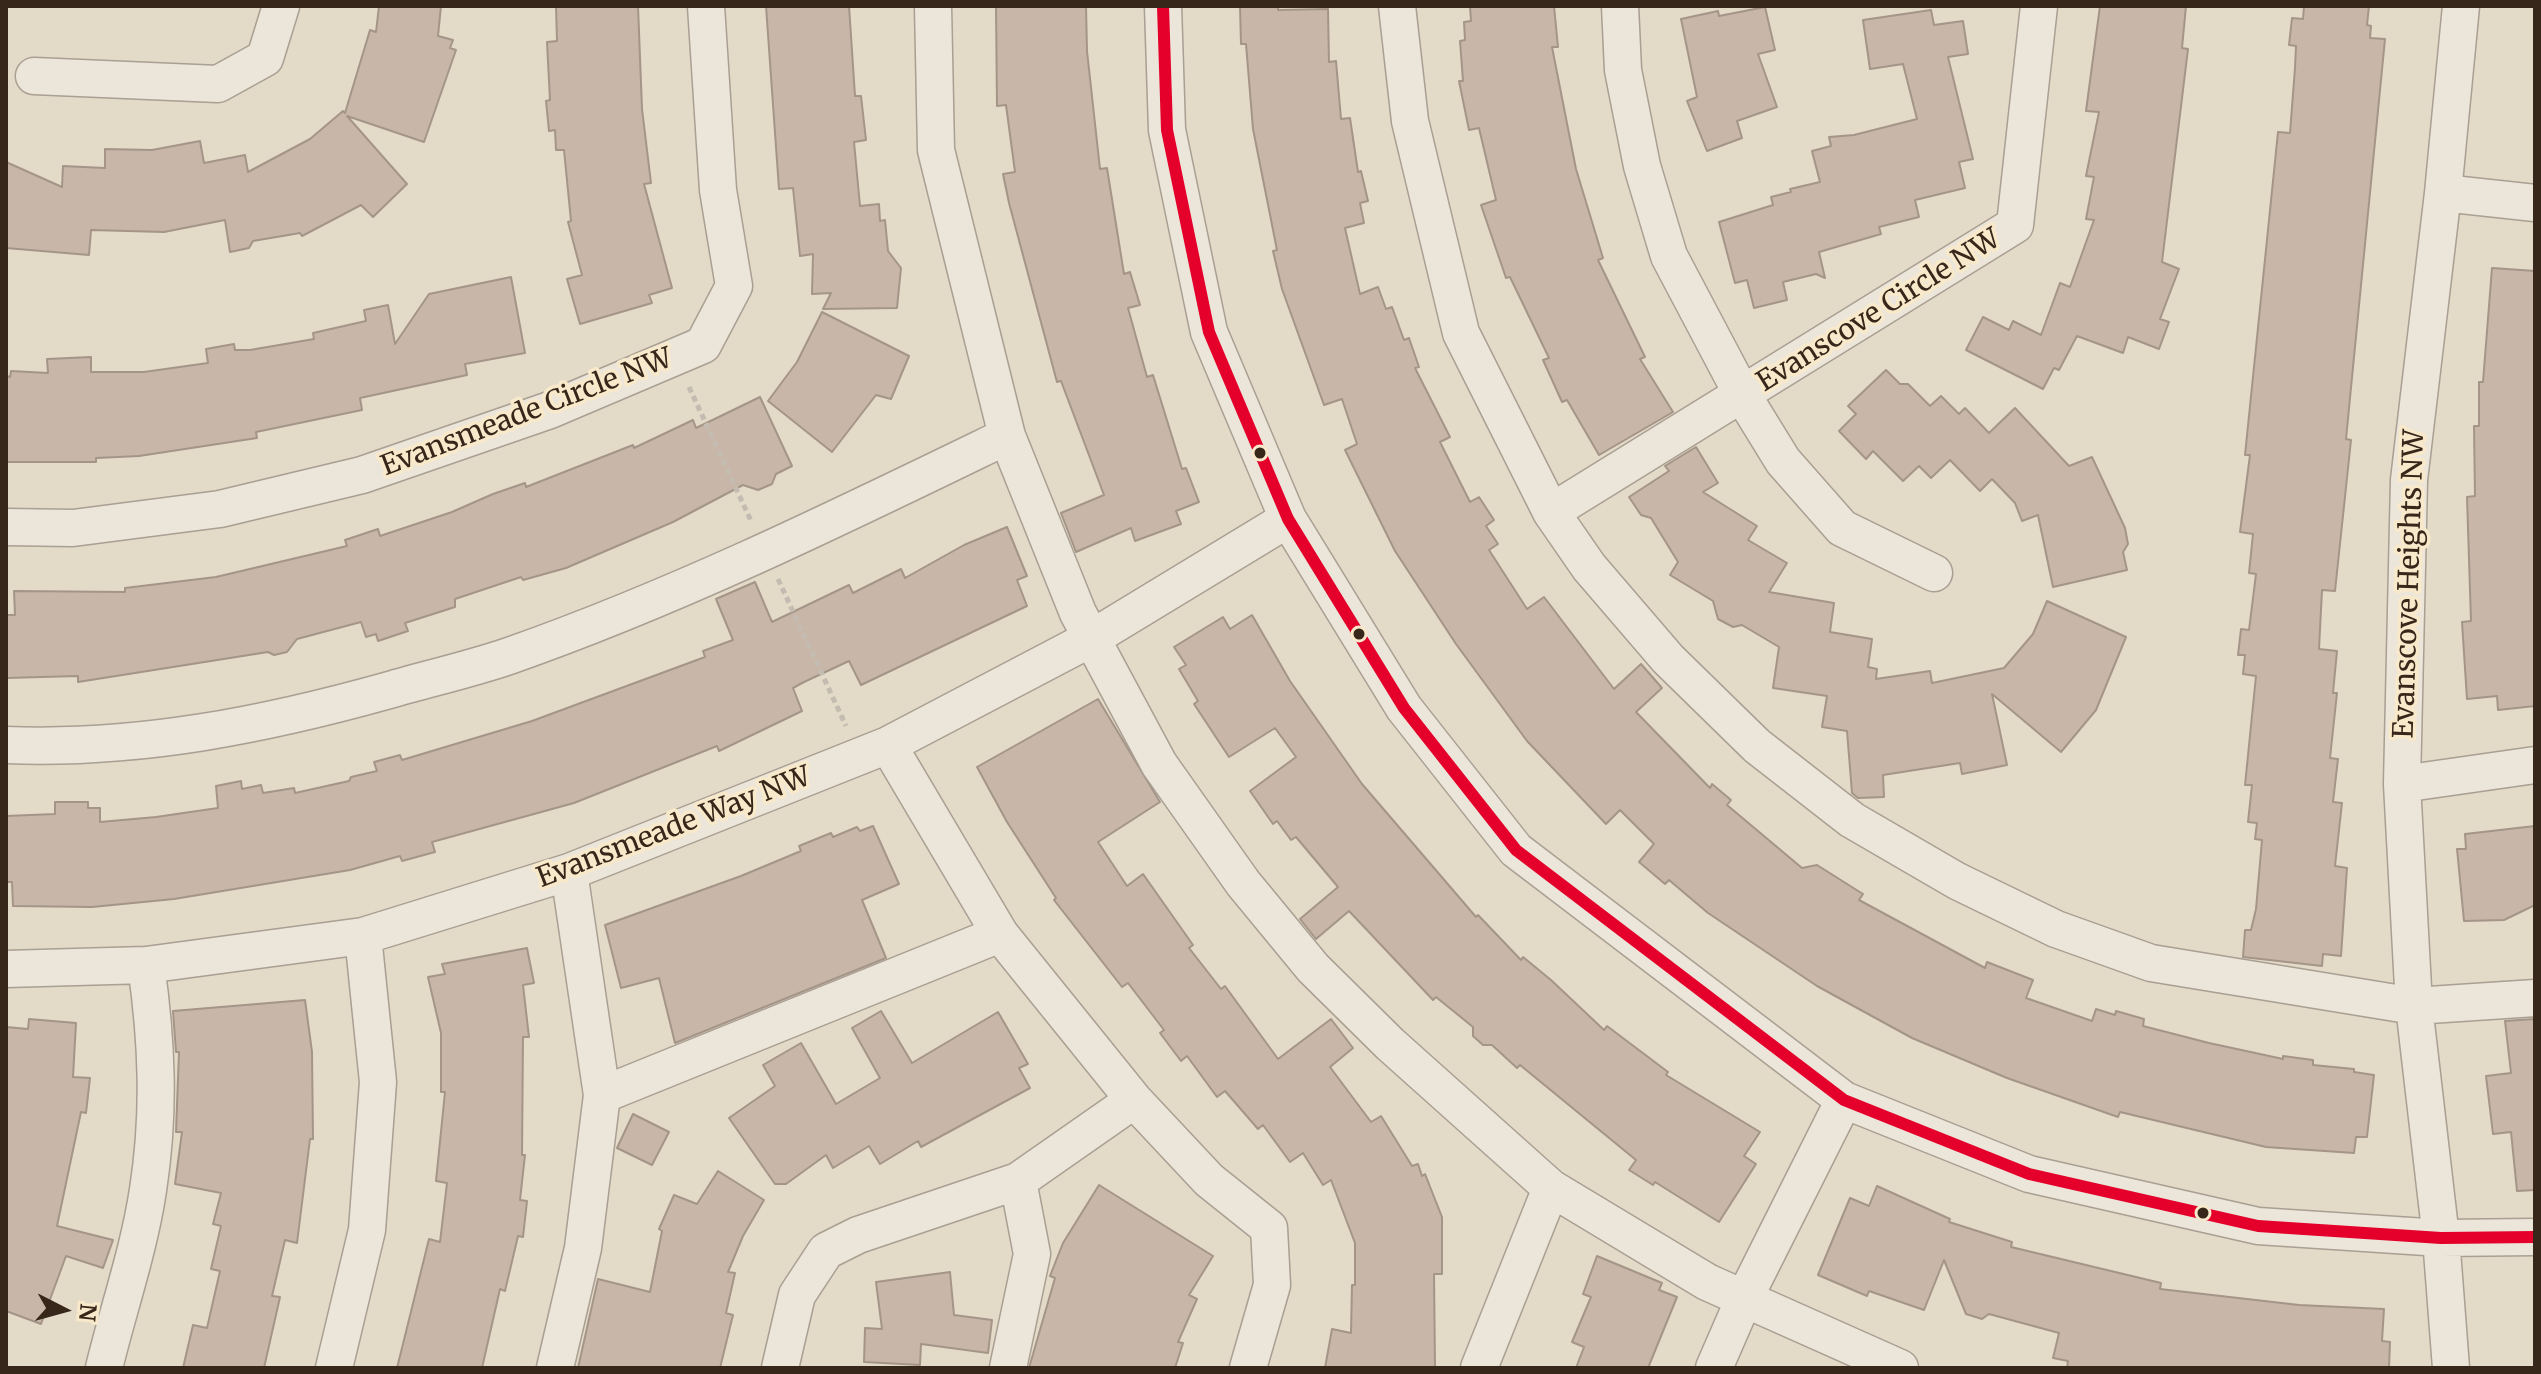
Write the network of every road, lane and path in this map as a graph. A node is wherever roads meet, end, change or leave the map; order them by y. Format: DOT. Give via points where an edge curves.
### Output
graph roads {
  1 [pos="281,6"];
  2 [pos="706,6"];
  3 [pos="933,6"];
  4 [pos="1163,6"];
  5 [pos="1397,6"];
  6 [pos="1620,6"];
  7 [pos="2039,6"];
  8 [pos="2461,6"];
  9 [pos="34,76"];
  10 [pos="2443,193"];
  11 [pos="2535,203"];
  12 [pos="676,356"];
  13 [pos="1743,396"];
  14 [pos="1007,436"];
  15 [pos="1551,512"];
  16 [pos="1288,519"];
  17 [pos="6,527"];
  18 [pos="766,553"];
  19 [pos="1934,573"];
  20 [pos="1092,638"];
  21 [pos="6,745"];
  22 [pos="874,750"];
  23 [pos="2535,765"];
  24 [pos="2402,784"];
  25 [pos="569,872"];
  26 [pos="1000,934"];
  27 [pos="363,936"];
  28 [pos="146,965"];
  29 [pos="6,969"];
  30 [pos="2535,998"];
  31 [pos="2414,1006"];
  32 [pos="602,1095"];
  33 [pos="1134,1100"];
  34 [pos="1844,1100"];
  35 [pos="1018,1181"];
  36 [pos="1551,1188"];
  37 [pos="2535,1237"];
  38 [pos="2441,1238"];
  39 [pos="1744,1299"];
  40 [pos="104,1368"];
  41 [pos="334,1368"];
  42 [pos="555,1368"];
  43 [pos="780,1368"];
  44 [pos="1008,1368"];
  45 [pos="1248,1368"];
  46 [pos="1479,1368"];
  47 [pos="1714,1368"];
  48 [pos="1900,1368"];
  49 [pos="2451,1368"];
  1 -- 9 [label="street" via="265,58 218,84"];
  2 -- 12 [label="street, Evansmeade Circle NW" via="718,190 734,286 703,345"];
  3 -- 14 [label="street" via="936,150"];
  4 -- 16 [label="street" via="1167,130 1209,332"];
  5 -- 15 [label="street" via="1410,121 1461,333"];
  6 -- 13 [label="street, Evanscove Circle NW" via="1623,70 1642,166 1669,256"];
  7 -- 13 [label="street, Evanscove Circle NW" via="2015,225"];
  8 -- 10 [label="street, Evanscove Heights NW"];
  10 -- 11 [label="street"];
  10 -- 24 [label="street, Evanscove Heights NW" via="2409,480"];
  12 -- 17 [label="street, Evansmeade Circle NW" via="550,410 362,475 220,509 73,528"];
  12 -- 18 [label="path"];
  13 -- 15 [label="street"];
  13 -- 19 [label="street" via="1783,461 1842,528"];
  14 -- 18 [label="street"];
  14 -- 20 [label="street"];
  15 -- 31 [label="street" via="1589,567 1658,647 1757,746 1852,820 1957,881 2056,929 2151,963"];
  16 -- 20 [label="street, Evansmeade Way NW"];
  16 -- 34 [label="street" via="1404,708 1516,850"];
  18 -- 21 [label="street" via="508,656 343,703 176,738 68,747"];
  18 -- 22 [label="path"];
  20 -- 22 [label="street, Evansmeade Way NW"];
  20 -- 36 [label="street" via="1159,764 1243,883 1313,968"];
  22 -- 25 [label="street, Evansmeade Way NW"];
  22 -- 26 [label="street"];
  23 -- 24 [label="street, Evanscove Heights NW"];
  24 -- 31 [label="street, Evanscove Heights NW"];
  25 -- 27 [label="street, Evansmeade Way NW"];
  25 -- 32 [label="street"];
  26 -- 32 [label="street"];
  26 -- 33 [label="street"];
  27 -- 28 [label="street, Evansmeade Way NW"];
  27 -- 41 [label="street" via="378,1082 367,1230"];
  28 -- 29 [label="street, Evansmeade Way NW"];
  28 -- 40 [label="street" via="157,1044 156,1125 148,1193"];
  30 -- 31 [label="street"];
  31 -- 38 [label="street, Evanscove Heights NW"];
  32 -- 42 [label="street" via="583,1248"];
  33 -- 35 [label="street"];
  33 -- 45 [label="street" via="1209,1180 1269,1228 1272,1285"];
  34 -- 38 [label="street" via="2045,1178 2258,1226"];
  34 -- 39 [label="street"];
  35 -- 43 [label="street" via="858,1235 826,1251 797,1295"];
  35 -- 44 [label="street" via="1032,1254"];
  36 -- 39 [label="street"];
  36 -- 46 [label="street"];
  37 -- 38 [label="street"];
  38 -- 49 [label="street, Evanscove Heights NW"];
  39 -- 47 [label="street"];
  39 -- 48 [label="street"];
}
